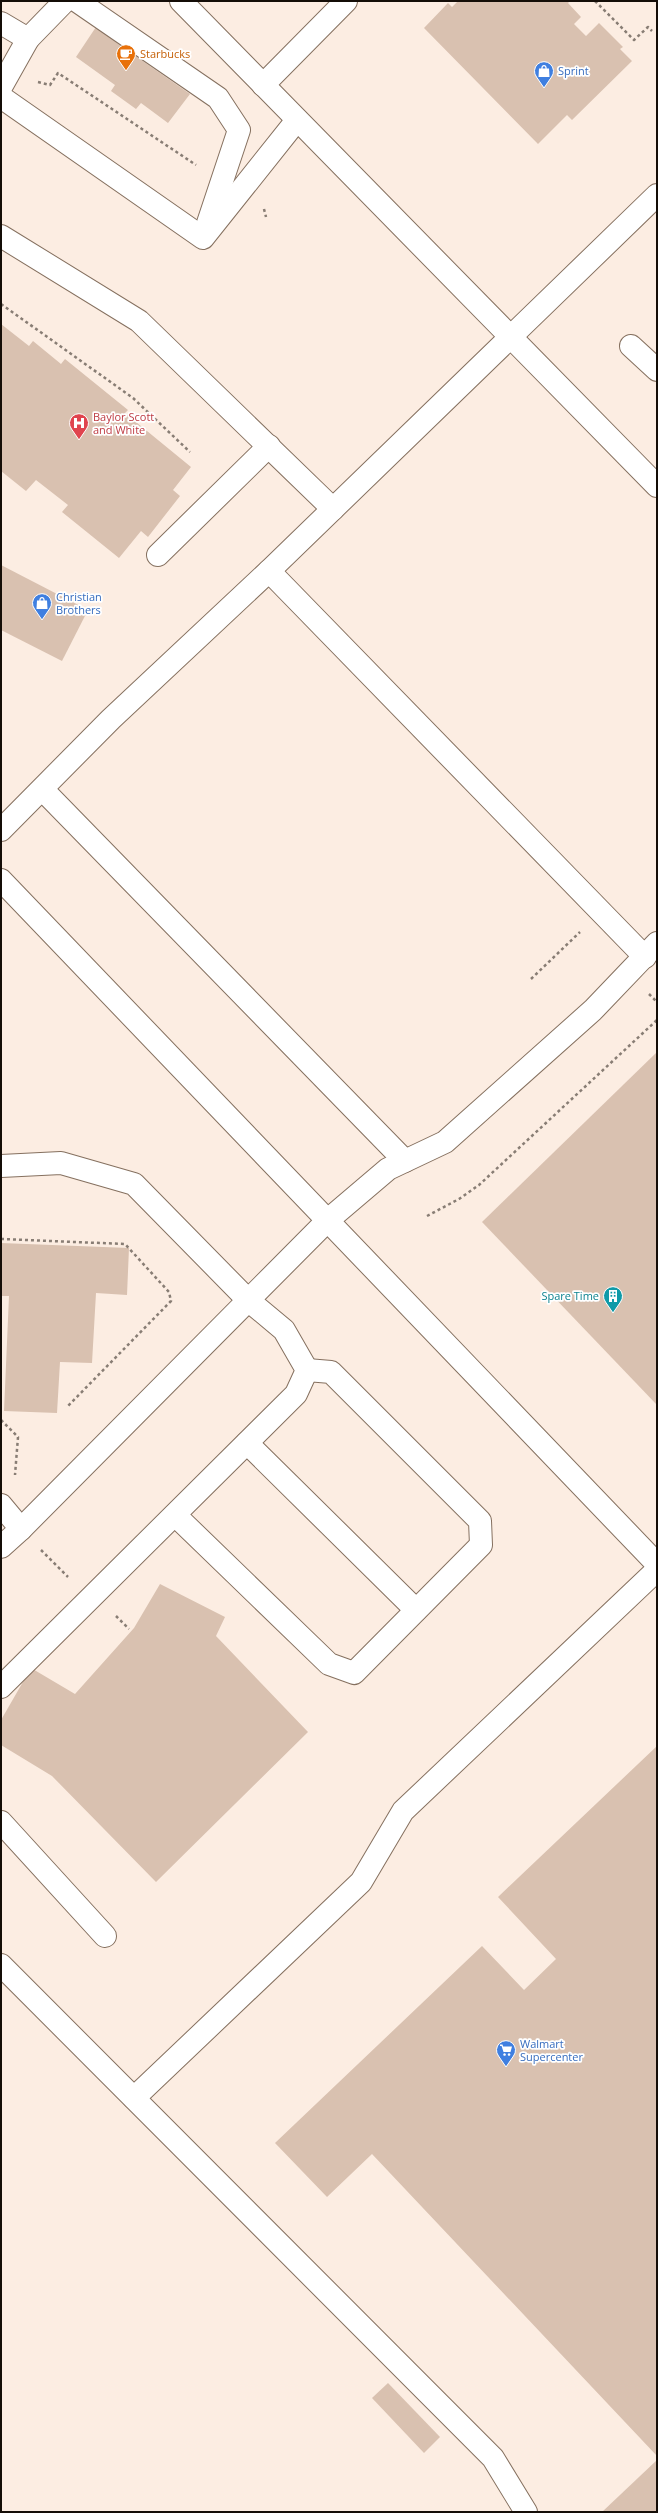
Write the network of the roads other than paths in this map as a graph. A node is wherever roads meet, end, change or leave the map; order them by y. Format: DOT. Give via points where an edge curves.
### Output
graph roads {
  1 [pos="65,1"];
  2 [pos="77,1"];
  3 [pos="181,1"];
  4 [pos="346,1"];
  5 [pos="1,23"];
  6 [pos="28,39"];
  7 [pos="263,85"];
  8 [pos="1,87"];
  9 [pos="1,97"];
  10 [pos="297,120"];
  11 [pos="657,195"];
  12 [pos="1,236"];
  13 [pos="203,238"];
  14 [pos="510,337"];
  15 [pos="631,346"];
  16 [pos="657,370"];
  17 [pos="269,446"];
  18 [pos="657,486"];
  19 [pos="332,509"];
  20 [pos="158,555"];
  21 [pos="269,571"];
  22 [pos="43,790"];
  23 [pos="1,830"];
  24 [pos="1,880"];
  25 [pos="651,950"];
  26 [pos="405,1161"];
  27 [pos="1,1166"];
  28 [pos="328,1220"];
  29 [pos="248,1300"];
  30 [pos="307,1370"];
  31 [pos="247,1443"];
  32 [pos="1,1505"];
  33 [pos="175,1515"];
  34 [pos="21,1529"];
  35 [pos="1,1547"];
  36 [pos="657,1564"];
  37 [pos="657,1570"];
  38 [pos="416,1610"];
  39 [pos="1,1687"];
  40 [pos="1,1822"];
  41 [pos="105,1936"];
  42 [pos="1,1964"];
  43 [pos="134,2098"];
  44 [pos="526,2512"];
  1 -- 6 [label="lane"];
  2 -- 13 [label="lane" via="218,98 239,130"];
  3 -- 7 [label="lane"];
  4 -- 7 [label="lane"];
  5 -- 6 [label="lane"];
  6 -- 8 [label="lane"];
  7 -- 10 [label="lane"];
  9 -- 13 [label="lane"];
  10 -- 13 [label="lane"];
  10 -- 14 [label="lane"];
  11 -- 14 [label="lane"];
  12 -- 17 [label="lane" via="139,321"];
  14 -- 18 [label="lane"];
  14 -- 19 [label="lane"];
  15 -- 16 [label="lane"];
  17 -- 19 [label="lane"];
  17 -- 20 [label="lane"];
  19 -- 21 [label="lane"];
  21 -- 22 [label="lane" via="111,719"];
  21 -- 25 [label="lane"];
  22 -- 23 [label="lane"];
  22 -- 26 [label="lane"];
  24 -- 28 [label="lane"];
  25 -- 26 [label="lane" via="593,1010 445,1142"];
  26 -- 28 [label="lane" via="388,1169"];
  27 -- 29 [label="lane" via="61,1163 134,1184"];
  28 -- 29 [label="lane"];
  28 -- 36 [label="lane"];
  29 -- 30 [label="lane" via="284,1330"];
  29 -- 34 [label="lane"];
  30 -- 31 [label="lane" via="296,1394"];
  30 -- 38 [label="lane" via="331,1372 480,1521 481,1545"];
  31 -- 33 [label="lane"];
  31 -- 38 [label="lane"];
  32 -- 34 [label="lane"];
  33 -- 38 [label="lane" via="329,1664 354,1673"];
  33 -- 39 [label="lane"];
  34 -- 35 [label="lane"];
  37 -- 43 [label="lane" via="403,1811 361,1882"];
  40 -- 41 [label="lane"];
  42 -- 43 [label="lane"];
  43 -- 44 [label="lane" via="493,2458"];
}
